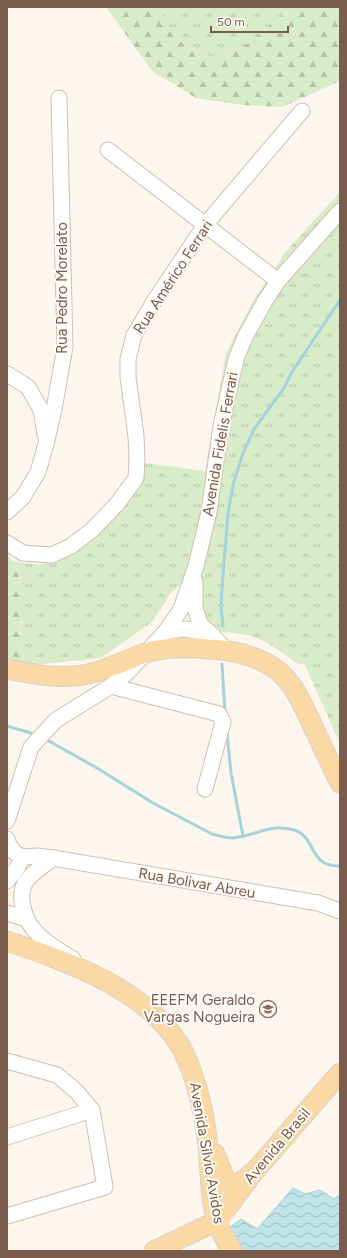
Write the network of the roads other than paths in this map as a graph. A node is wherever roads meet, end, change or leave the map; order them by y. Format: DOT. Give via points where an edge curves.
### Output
graph roads {
  1 [pos="59,98"];
  2 [pos="302,111"];
  3 [pos="108,150"];
  4 [pos="340,211"];
  5 [pos="205,225"];
  6 [pos="278,281"];
  7 [pos="7,374"];
  8 [pos="46,444"];
  9 [pos="7,512"];
  10 [pos="7,543"];
  11 [pos="196,566"];
  12 [pos="166,631"];
  13 [pos="210,633"];
  14 [pos="226,650"];
  15 [pos="145,653"];
  16 [pos="7,669"];
  17 [pos="111,686"];
  18 [pos="340,783"];
  19 [pos="205,789"];
  20 [pos="7,821"];
  21 [pos="7,839"];
  22 [pos="53,858"];
  23 [pos="20,862"];
  24 [pos="7,881"];
  25 [pos="25,882"];
  26 [pos="340,911"];
  27 [pos="7,913"];
  28 [pos="27,919"];
  29 [pos="7,941"];
  30 [pos="107,981"];
  31 [pos="7,1061"];
  32 [pos="340,1073"];
  33 [pos="92,1110"];
  34 [pos="7,1137"];
  35 [pos="207,1138"];
  36 [pos="254,1172"];
  37 [pos="7,1216"];
  38 [pos="217,1221"];
  39 [pos="154,1251"];
  40 [pos="232,1251"];
  1 -- 8 [label="street, Rua Pedro Morelato" via="65,347"];
  2 -- 5 [label="street, Rua Américo Ferrari"];
  3 -- 5 [label="street"];
  4 -- 6 [label="street, Avenida Fidelis Ferrari"];
  5 -- 6 [label="street"];
  5 -- 10 [label="street, Rua Américo Ferrari" via="134,335 128,359 128,377 136,436 136,478 117,504 92,530 52,556 23,553"];
  6 -- 11 [label="street, Avenida Fidelis Ferrari" via="267,296 236,358 221,426 209,512"];
  7 -- 8 [label="street" via="28,387 41,410"];
  8 -- 9 [label="street, Rua Pedro Morelato" via="38,472 23,497"];
  11 -- 12 [label="street, Avenida Fidelis Ferrari" via="181,609"];
  11 -- 13 [label="street, Avenida Fidelis Ferrari" via="195,608 200,624"];
  12 -- 13 [label="street" via="185,629"];
  12 -- 15 [label="street, Avenida Fidelis Ferrari"];
  13 -- 14 [label="street, Avenida Fidelis Ferrari"];
  14 -- 15 [label="main road" via="185,648"];
  14 -- 18 [label="main road" via="262,662 284,678 303,707"];
  15 -- 16 [label="main road" via="87,674 40,675"];
  15 -- 17 [label="street, Avenida Fidelis Ferrari"];
  17 -- 19 [label="street" via="219,714 223,722"];
  17 -- 20 [label="street, Avenida Fidelis Ferrari" via="56,720 31,747"];
  21 -- 23 [label="street"];
  22 -- 23 [label="street, Rua Bolivar Abreu" via="38,856"];
  22 -- 25 [label="street"];
  22 -- 26 [label="street, Rua Bolivar Abreu" via="318,903"];
  23 -- 24 [label="street"];
  23 -- 25 [label="street"];
  25 -- 28 [label="street" via="22,897"];
  27 -- 28 [label="street"];
  28 -- 30 [label="street" via="50,944"];
  29 -- 30 [label="main road, Avenida Sílvio Avidos" via="77,966"];
  30 -- 35 [label="main road, Avenida Sílvio Avidos" via="133,997 153,1014 182,1049 197,1089"];
  31 -- 33 [label="street" via="57,1075 76,1091"];
  32 -- 36 [label="main road, Avenida Brasil"];
  33 -- 34 [label="street"];
  33 -- 37 [label="street" via="105,1187"];
  35 -- 36 [label="main road" via="228,1182 237,1184"];
  35 -- 38 [label="main road, Avenida Sílvio Avidos"];
  36 -- 38 [label="main road, Avenida Brasil"];
  38 -- 39 [label="main road"];
  38 -- 40 [label="main road, Avenida Sílvio Avidos"];
}
